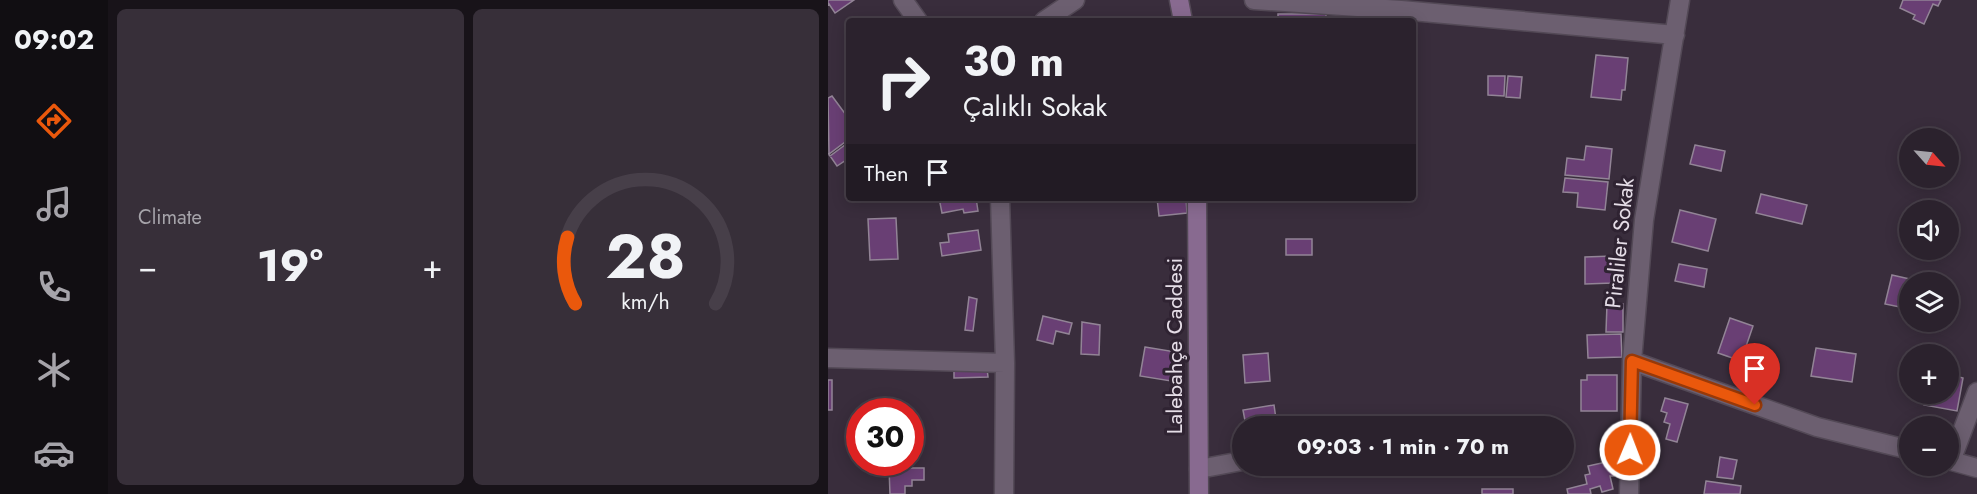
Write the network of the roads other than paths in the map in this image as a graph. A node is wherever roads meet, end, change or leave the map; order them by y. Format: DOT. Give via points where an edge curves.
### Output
graph roads {
  1 [pos="903,0"];
  2 [pos="1075,0"];
  3 [pos="1179,0"];
  4 [pos="1254,0"];
  5 [pos="1680,0"];
  6 [pos="916,18"];
  7 [pos="1048,18"];
  8 [pos="1183,18"];
  9 [pos="1675,35"];
  10 [pos="1000,201"];
  11 [pos="1197,201"];
  12 [pos="828,358"];
  13 [pos="1632,361"];
  14 [pos="1005,363"];
  15 [pos="1977,392"];
  16 [pos="1959,437"];
  17 [pos="1899,447"];
  18 [pos="1232,463"];
  19 [pos="1959,463"];
  20 [pos="1977,468"];
  21 [pos="1199,469"];
  22 [pos="1004,494"];
  23 [pos="1199,494"];
  24 [pos="1629,494"];
  1 -- 6 [label="street"];
  2 -- 7 [label="street"];
  3 -- 8 [label="street"];
  4 -- 9 [label="street"];
  5 -- 9 [label="street, Piraliler Sokak"];
  9 -- 13 [label="street, Piraliler Sokak" via="1644,220"];
  10 -- 14 [label="street"];
  11 -- 21 [label="street, Lalebahçe Caddesi"];
  12 -- 14 [label="street"];
  13 -- 17 [label="street" via="1817,427"];
  13 -- 24 [label="street, Piraliler Sokak"];
  14 -- 22 [label="street"];
  15 -- 16 [label="street"];
  18 -- 21 [label="street"];
  19 -- 20 [label="street"];
  21 -- 23 [label="street, Lalebahçe Caddesi"];
}
